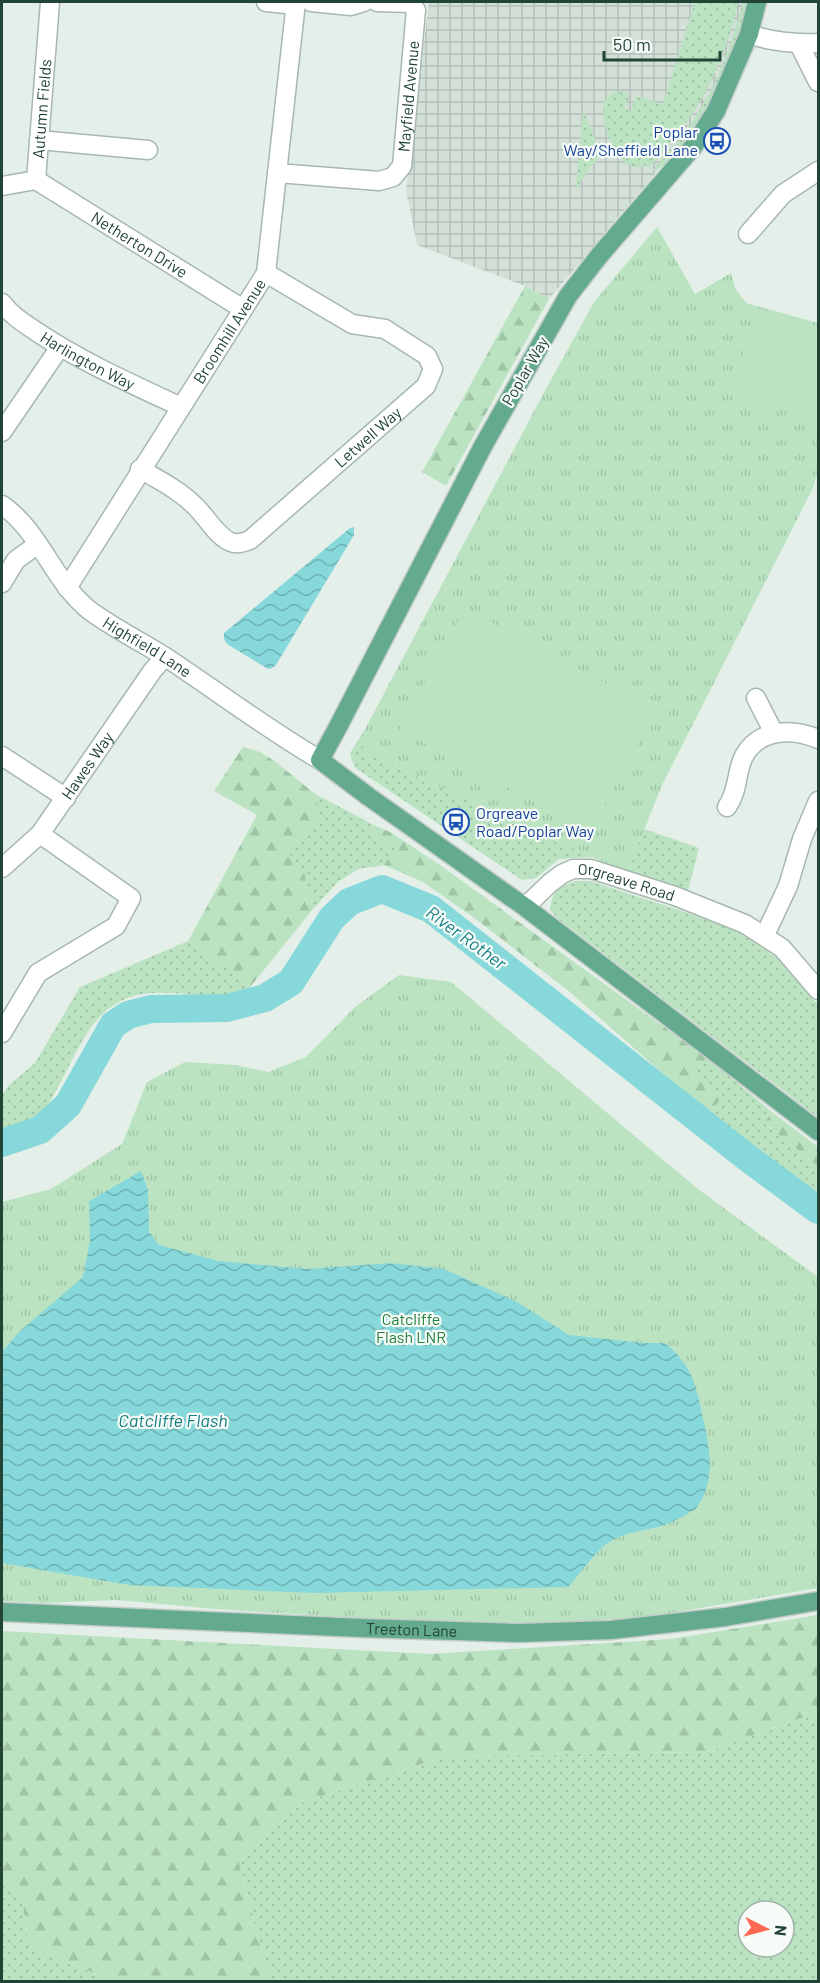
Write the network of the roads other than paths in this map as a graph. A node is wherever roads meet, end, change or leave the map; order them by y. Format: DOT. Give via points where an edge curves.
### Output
graph roads {
  1 [pos="50,2"];
  2 [pos="266,2"];
  3 [pos="364,2"];
  4 [pos="378,2"];
  5 [pos="757,2"];
  6 [pos="301,3"];
  7 [pos="749,34"];
  8 [pos="819,43"];
  9 [pos="799,44"];
  10 [pos="819,82"];
  11 [pos="39,140"];
  12 [pos="147,150"];
  13 [pos="819,171"];
  14 [pos="277,173"];
  15 [pos="36,180"];
  16 [pos="2,186"];
  17 [pos="748,234"];
  18 [pos="266,273"];
  19 [pos="2,303"];
  20 [pos="243,309"];
  21 [pos="60,347"];
  22 [pos="181,406"];
  23 [pos="2,432"];
  24 [pos="140,469"];
  25 [pos="2,505"];
  26 [pos="38,544"];
  27 [pos="2,583"];
  28 [pos="67,588"];
  29 [pos="165,657"];
  30 [pos="756,698"];
  31 [pos="774,733"];
  32 [pos="819,739"];
  33 [pos="2,756"];
  34 [pos="320,760"];
  35 [pos="66,798"];
  36 [pos="819,801"];
  37 [pos="727,807"];
  38 [pos="40,834"];
  39 [pos="2,868"];
  40 [pos="525,907"];
  41 [pos="765,935"];
  42 [pos="819,990"];
  43 [pos="2,1033"];
  44 [pos="819,1131"];
  45 [pos="819,1601"];
  46 [pos="2,1612"];
  1 -- 11 [label="street, Autumn Fields"];
  2 -- 6 [label="street"];
  3 -- 6 [label="street" via="351,6"];
  4 -- 14 [label="street, Mayfield Avenue" via="410,3 416,10 402,166 393,177 379,181"];
  5 -- 7 [label="main road, Poplar Way"];
  6 -- 14 [label="street, Broomhill Avenue"];
  7 -- 9 [label="street"];
  7 -- 34 [label="main road, Poplar Way" via="716,111 693,147 568,296 483,446"];
  8 -- 9 [label="street"];
  9 -- 10 [label="street"];
  11 -- 12 [label="street"];
  11 -- 15 [label="street, Autumn Fields"];
  13 -- 17 [label="street" via="783,194"];
  14 -- 18 [label="street, Broomhill Avenue"];
  15 -- 16 [label="street, Autumn Fields"];
  15 -- 20 [label="street, Netherton Drive"];
  18 -- 20 [label="street, Broomhill Avenue"];
  18 -- 24 [label="street, Letwell Way" via="352,324 385,329 427,356 433,369 426,386 250,540 240,543 222,536 196,506"];
  19 -- 21 [label="street, Harlington Way" via="10,314"];
  20 -- 22 [label="street, Broomhill Avenue"];
  21 -- 22 [label="street, Harlington Way"];
  21 -- 23 [label="street"];
  22 -- 24 [label="street, Broomhill Avenue"];
  24 -- 28 [label="street, Broomhill Avenue"];
  25 -- 26 [label="street, Highfield Lane" via="14,513"];
  26 -- 27 [label="street" via="16,560"];
  26 -- 28 [label="street, Highfield Lane"];
  28 -- 29 [label="street, Highfield Lane" via="89,610"];
  29 -- 34 [label="street, Highfield Lane"];
  29 -- 35 [label="street, Hawes Way"];
  30 -- 31 [label="street"];
  31 -- 32 [label="street" via="802,733"];
  31 -- 37 [label="street" via="750,747 743,758"];
  33 -- 35 [label="street"];
  34 -- 40 [label="main road"];
  35 -- 38 [label="street, Hawes Way"];
  36 -- 41 [label="street" via="788,886"];
  38 -- 39 [label="street, Hawes Way"];
  38 -- 43 [label="street" via="131,898 116,926 38,973"];
  40 -- 41 [label="street, Orgreave Road" via="562,874 591,868 675,896"];
  40 -- 44 [label="main road"];
  41 -- 42 [label="street, Orgreave Road" via="782,948"];
  45 -- 46 [label="main road, Treeton Lane" via="611,1630 519,1633"];
}
